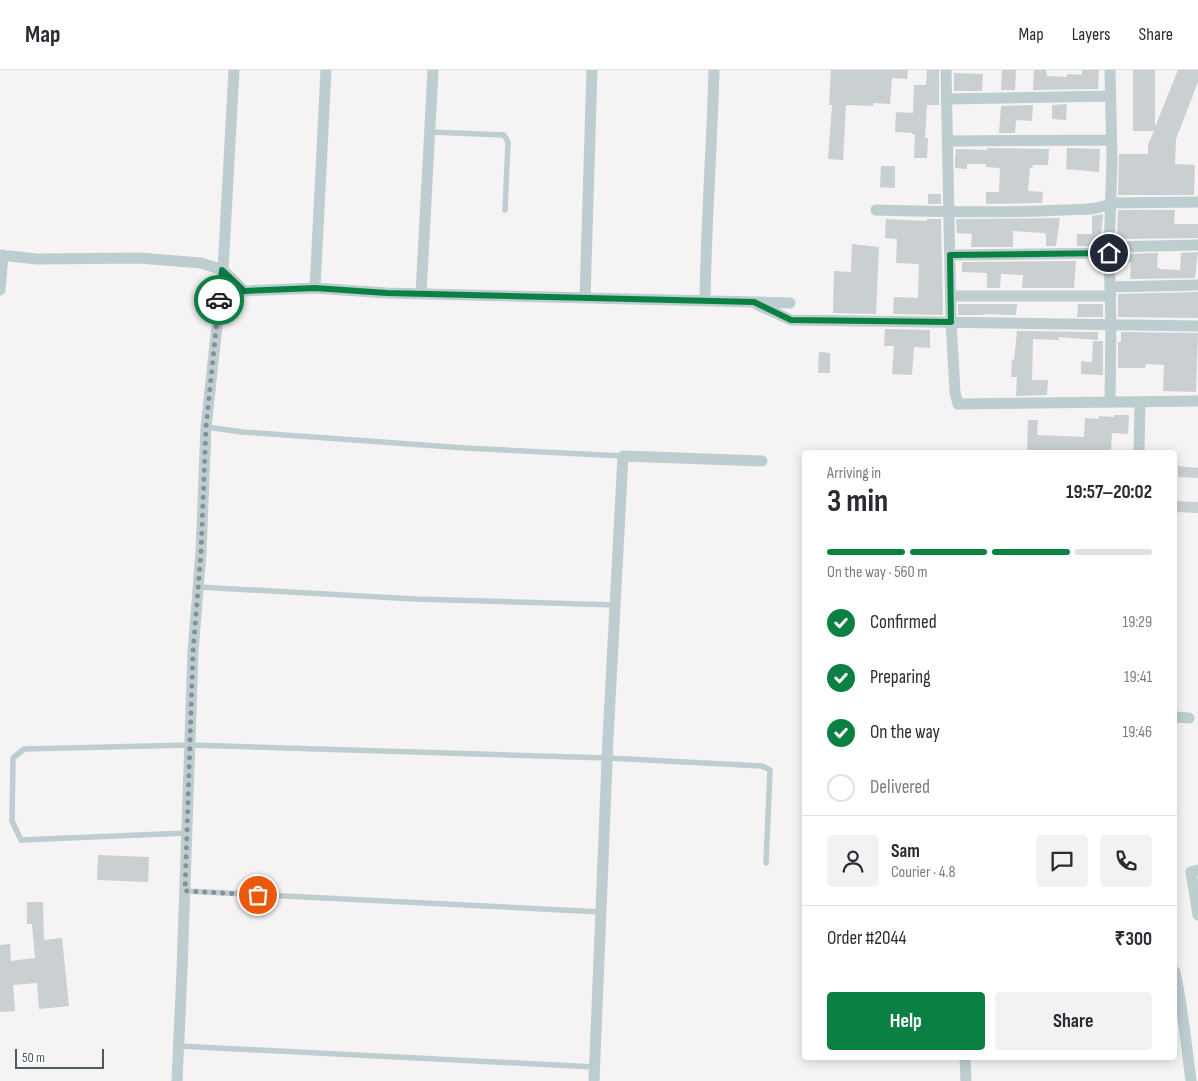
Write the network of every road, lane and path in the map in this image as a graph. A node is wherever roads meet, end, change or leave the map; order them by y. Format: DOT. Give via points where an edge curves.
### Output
graph roads {
  1 [pos="234,70"];
  2 [pos="326,70"];
  3 [pos="434,70"];
  4 [pos="592,70"];
  5 [pos="714,70"];
  6 [pos="946,70"];
  7 [pos="1110,70"];
  8 [pos="1110,96"];
  9 [pos="946,99"];
  10 [pos="430,132"];
  11 [pos="1111,140"];
  12 [pos="947,141"];
  13 [pos="1198,202"];
  14 [pos="1111,203"];
  15 [pos="505,210"];
  16 [pos="876,210"];
  17 [pos="948,212"];
  18 [pos="1198,245"];
  19 [pos="1109,250"];
  20 [pos="1,255"];
  21 [pos="950,255"];
  22 [pos="222,270"];
  23 [pos="1198,286"];
  24 [pos="315,288"];
  25 [pos="0,290"];
  26 [pos="1110,291"];
  27 [pos="421,294"];
  28 [pos="950,296"];
  29 [pos="585,298"];
  30 [pos="705,301"];
  31 [pos="754,302"];
  32 [pos="790,303"];
  33 [pos="951,322"];
  34 [pos="1111,325"];
  35 [pos="1198,326"];
  36 [pos="1198,401"];
  37 [pos="1110,402"];
  38 [pos="1140,402"];
  39 [pos="206,427"];
  40 [pos="1140,450"];
  41 [pos="623,456"];
  42 [pos="762,461"];
  43 [pos="198,587"];
  44 [pos="615,605"];
  45 [pos="1177,717"];
  46 [pos="1189,718"];
  47 [pos="190,745"];
  48 [pos="608,758"];
  49 [pos="187,833"];
  50 [pos="766,863"];
  51 [pos="1198,870"];
  52 [pos="185,891"];
  53 [pos="1198,910"];
  54 [pos="602,912"];
  55 [pos="1177,980"];
  56 [pos="1179,1019"];
  57 [pos="178,1046"];
  58 [pos="965,1060"];
  59 [pos="595,1067"];
  60 [pos="177,1081"];
  61 [pos="594,1081"];
  62 [pos="966,1081"];
  63 [pos="1191,1081"];
  1 -- 22 [label="street"];
  2 -- 24 [label="street"];
  3 -- 10 [label="street"];
  4 -- 29 [label="street"];
  5 -- 30 [label="street"];
  6 -- 9 [label="street"];
  7 -- 8 [label="street"];
  8 -- 9 [label="street"];
  8 -- 11 [label="street"];
  9 -- 12 [label="street"];
  10 -- 15 [label="lane" via="504,135 508,142"];
  10 -- 27 [label="street"];
  11 -- 12 [label="street"];
  11 -- 14 [label="street"];
  12 -- 17 [label="street"];
  13 -- 14 [label="street"];
  14 -- 17 [label="street" via="1103,207 1068,210"];
  14 -- 19 [label="street"];
  16 -- 17 [label="street"];
  17 -- 21 [label="street"];
  18 -- 19 [label="street"];
  19 -- 21 [label="street"];
  19 -- 26 [label="street"];
  20 -- 22 [label="street" via="37,259 139,258 201,263"];
  20 -- 25 [label="street"];
  21 -- 28 [label="street"];
  22 -- 24 [label="street" via="244,291"];
  22 -- 39 [label="street"];
  23 -- 26 [label="street"];
  24 -- 27 [label="street"];
  26 -- 28 [label="street"];
  26 -- 34 [label="street"];
  27 -- 29 [label="street"];
  28 -- 33 [label="street"];
  29 -- 30 [label="street"];
  30 -- 31 [label="street"];
  31 -- 32 [label="street"];
  31 -- 33 [label="street" via="791,320"];
  33 -- 34 [label="street"];
  33 -- 37 [label="street" via="955,392 959,404"];
  34 -- 35 [label="street"];
  34 -- 37 [label="street"];
  36 -- 38 [label="street"];
  37 -- 38 [label="street"];
  38 -- 40 [label="street"];
  39 -- 41 [label="lane" via="465,448"];
  39 -- 43 [label="street"];
  41 -- 42 [label="street"];
  41 -- 44 [label="street"];
  43 -- 44 [label="lane" via="415,599"];
  43 -- 47 [label="street"];
  44 -- 48 [label="street"];
  45 -- 46 [label="street"];
  47 -- 48 [label="lane"];
  47 -- 49 [label="street"];
  47 -- 49 [label="lane" via="24,749 13,758 12,822 21,840"];
  48 -- 50 [label="lane" via="762,766 770,770"];
  48 -- 54 [label="street"];
  49 -- 52 [label="street"];
  51 -- 53 [label="street" via="1190,872"];
  52 -- 54 [label="lane"];
  52 -- 57 [label="street"];
  54 -- 59 [label="street"];
  55 -- 56 [label="street" via="1182,1001"];
  56 -- 63 [label="street"];
  57 -- 59 [label="lane"];
  57 -- 60 [label="street"];
  58 -- 62 [label="street"];
  59 -- 61 [label="street"];
}
